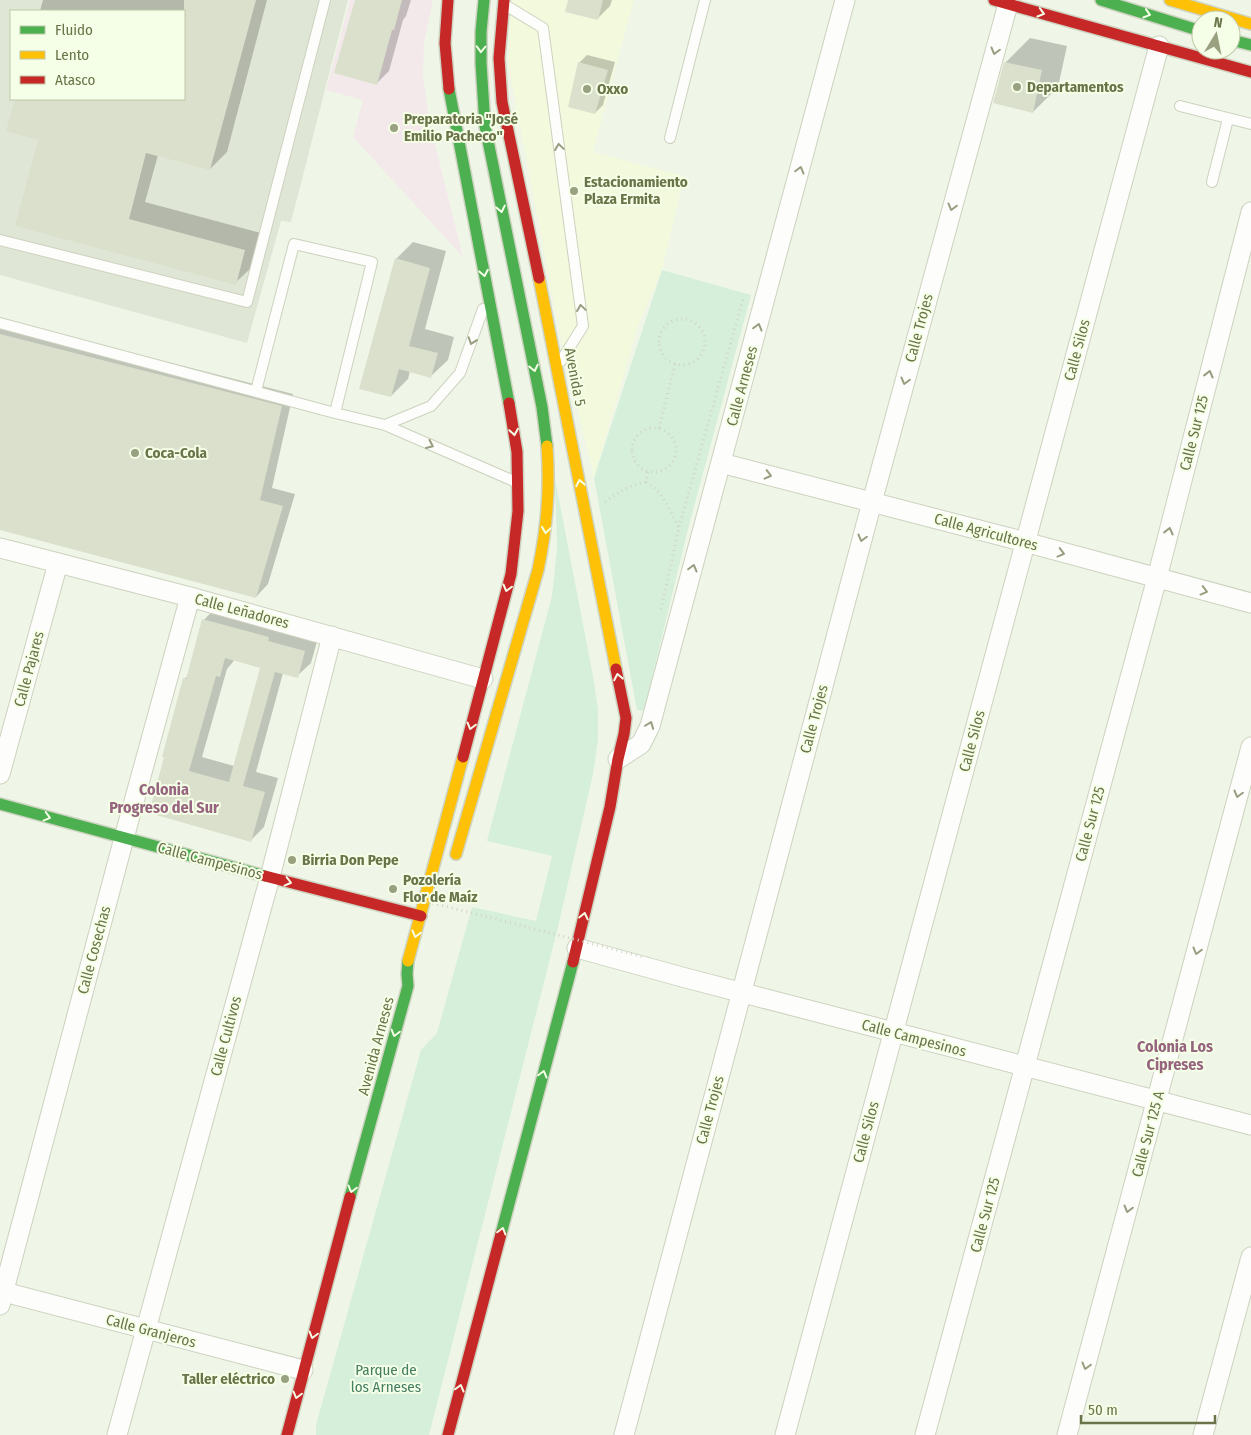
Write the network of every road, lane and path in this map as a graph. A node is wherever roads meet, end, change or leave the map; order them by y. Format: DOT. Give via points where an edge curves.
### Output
graph roads {
  1 [pos="325,0"];
  2 [pos="448,0"];
  3 [pos="484,0"];
  4 [pos="705,0"];
  5 [pos="845,0"];
  6 [pos="1100,0"];
  7 [pos="1177,1"];
  8 [pos="504,2"];
  9 [pos="1001,2"];
  10 [pos="1251,24"];
  11 [pos="1191,28"];
  12 [pos="1159,46"];
  13 [pos="1251,72"];
  14 [pos="1180,106"];
  15 [pos="1228,118"];
  16 [pos="1251,124"];
  17 [pos="670,138"];
  18 [pos="1212,182"];
  19 [pos="1251,212"];
  20 [pos="0,240"];
  21 [pos="488,296"];
  22 [pos="743,299"];
  23 [pos="0,324"];
  24 [pos="676,364"];
  25 [pos="558,366"];
  26 [pos="256,391"];
  27 [pos="335,413"];
  28 [pos="385,425"];
  29 [pos="659,428"];
  30 [pos="721,463"];
  31 [pos="648,471"];
  32 [pos="518,482"];
  33 [pos="646,482"];
  34 [pos="872,502"];
  35 [pos="586,516"];
  36 [pos="679,528"];
  37 [pos="1025,543"];
  38 [pos="0,548"];
  39 [pos="58,563"];
  40 [pos="1157,578"];
  41 [pos="190,597"];
  42 [pos="1251,603"];
  43 [pos="659,615"];
  44 [pos="332,636"];
  45 [pos="483,679"];
  46 [pos="1251,747"];
  47 [pos="618,759"];
  48 [pos="0,774"];
  49 [pos="0,804"];
  50 [pos="124,838"];
  51 [pos="454,862"];
  52 [pos="270,877"];
  53 [pos="413,898"];
  54 [pos="421,916"];
  55 [pos="577,948"];
  56 [pos="644,956"];
  57 [pos="421,977"];
  58 [pos="408,986"];
  59 [pos="741,993"];
  60 [pos="893,1032"];
  61 [pos="1025,1067"];
  62 [pos="1157,1101"];
  63 [pos="1251,1125"];
  64 [pos="1251,1257"];
  65 [pos="1,1296"];
  66 [pos="146,1330"];
  67 [pos="303,1370"];
  68 [pos="287,1431"];
  69 [pos="117,1435"];
  70 [pos="448,1435"];
  71 [pos="624,1435"];
  72 [pos="785,1435"];
  73 [pos="925,1435"];
  74 [pos="1067,1435"];
  75 [pos="1203,1435"];
  1 -- 20 [label="lane" via="247,302"];
  2 -- 21 [label="main road, one-way" via="445,43 448,85"];
  3 -- 51 [label="main road, one-way" via="481,50 484,126 542,407 549,496 546,533 536,578"];
  4 -- 17 [label="lane"];
  30 -- 5 [label="street, Calle Arneses, one-way"];
  6 -- 11 [label="main road, one-way"];
  7 -- 10 [label="main road"];
  8 -- 25 [label="main road, Avenida 5" via="499,58 502,102"];
  25 -- 8 [label="lane, one-way" via="583,326 544,28"];
  9 -- 12 [label="main road, one-way"];
  9 -- 34 [label="street, Calle Trojes, one-way"];
  12 -- 13 [label="main road"];
  12 -- 37 [label="street, Calle Silos"];
  14 -- 15 [label="lane"];
  15 -- 16 [label="lane"];
  15 -- 18 [label="lane"];
  40 -- 19 [label="street, Calle Sur 125, one-way"];
  21 -- 28 [label="lane, one-way" via="460,373 431,406"];
  21 -- 32 [label="main road, Avenida Arneses, one-way" via="513,425"];
  22 -- 36 [label="path"];
  23 -- 26 [label="lane"];
  24 -- 24 [label="path" via="663,354 659,340 661,332 672,321 687,319 704,333 705,347 697,360"];
  24 -- 29 [label="path"];
  35 -- 25 [label="main road, Avenida 5, one-way"];
  26 -- 27 [label="lane"];
  26 -- 27 [label="lane" via="294,244 372,262"];
  27 -- 28 [label="lane"];
  28 -- 32 [label="lane, one-way"];
  29 -- 31 [label="path" via="638,434 631,448 636,463"];
  29 -- 31 [label="path" via="675,442 675,455 668,467"];
  30 -- 34 [label="street, Calle Agricultores, one-way"];
  47 -- 30 [label="street, Calle Arneses, one-way" via="640,744 650,726"];
  31 -- 33 [label="path"];
  32 -- 45 [label="main road, Avenida Arneses, one-way" via="511,574"];
  33 -- 35 [label="path" via="620,490"];
  33 -- 36 [label="path" via="661,494"];
  34 -- 37 [label="street, Calle Agricultores"];
  34 -- 59 [label="street, Calle Trojes, one-way"];
  47 -- 35 [label="main road, Avenida 5, one-way" via="626,718"];
  36 -- 43 [label="path"];
  37 -- 40 [label="street, Calle Agricultores, one-way"];
  37 -- 60 [label="street, Calle Silos"];
  38 -- 39 [label="street, Calle Leñadores"];
  39 -- 41 [label="street, Calle Leñadores"];
  39 -- 48 [label="street, Calle Pajares"];
  40 -- 42 [label="street, Calle Agricultores, one-way"];
  40 -- 61 [label="street, Calle Sur 125"];
  41 -- 44 [label="street, Calle Leñadores"];
  41 -- 50 [label="street, Calle Cosechas"];
  44 -- 45 [label="street, Calle Leñadores"];
  44 -- 52 [label="street, Calle Cultivos"];
  45 -- 54 [label="main road, Avenida Arneses, one-way"];
  46 -- 62 [label="street, Calle Sur 125 A, one-way"];
  55 -- 47 [label="main road, one-way"];
  49 -- 50 [label="main road, Calle Campesinos, one-way"];
  50 -- 52 [label="main road, Calle Campesinos"];
  50 -- 65 [label="street, Calle Cosechas"];
  52 -- 54 [label="main road, Calle Campesinos, one-way"];
  52 -- 66 [label="street, Calle Cultivos"];
  53 -- 56 [label="path, bridge"];
  54 -- 58 [label="main road, Avenida Arneses, one-way" via="408,962"];
  55 -- 59 [label="street, Calle Campesinos"];
  70 -- 55 [label="main road, one-way"];
  57 -- 58 [label="main road"];
  58 -- 67 [label="main road, Avenida Arneses, one-way"];
  59 -- 60 [label="street, Calle Campesinos"];
  59 -- 71 [label="street, Calle Trojes"];
  60 -- 61 [label="street, Calle Campesinos"];
  60 -- 72 [label="street, Calle Silos"];
  61 -- 62 [label="street, Calle Campesinos"];
  61 -- 73 [label="street, Calle Sur 125"];
  62 -- 63 [label="street, Calle Campesinos"];
  62 -- 74 [label="street, Calle Sur 125 A, one-way"];
  64 -- 75 [label="street"];
  65 -- 66 [label="street, Calle Granjeros"];
  66 -- 67 [label="street, Calle Granjeros"];
  66 -- 69 [label="street, Calle Cultivos"];
  67 -- 68 [label="main road, Avenida Arneses, one-way"];
}
